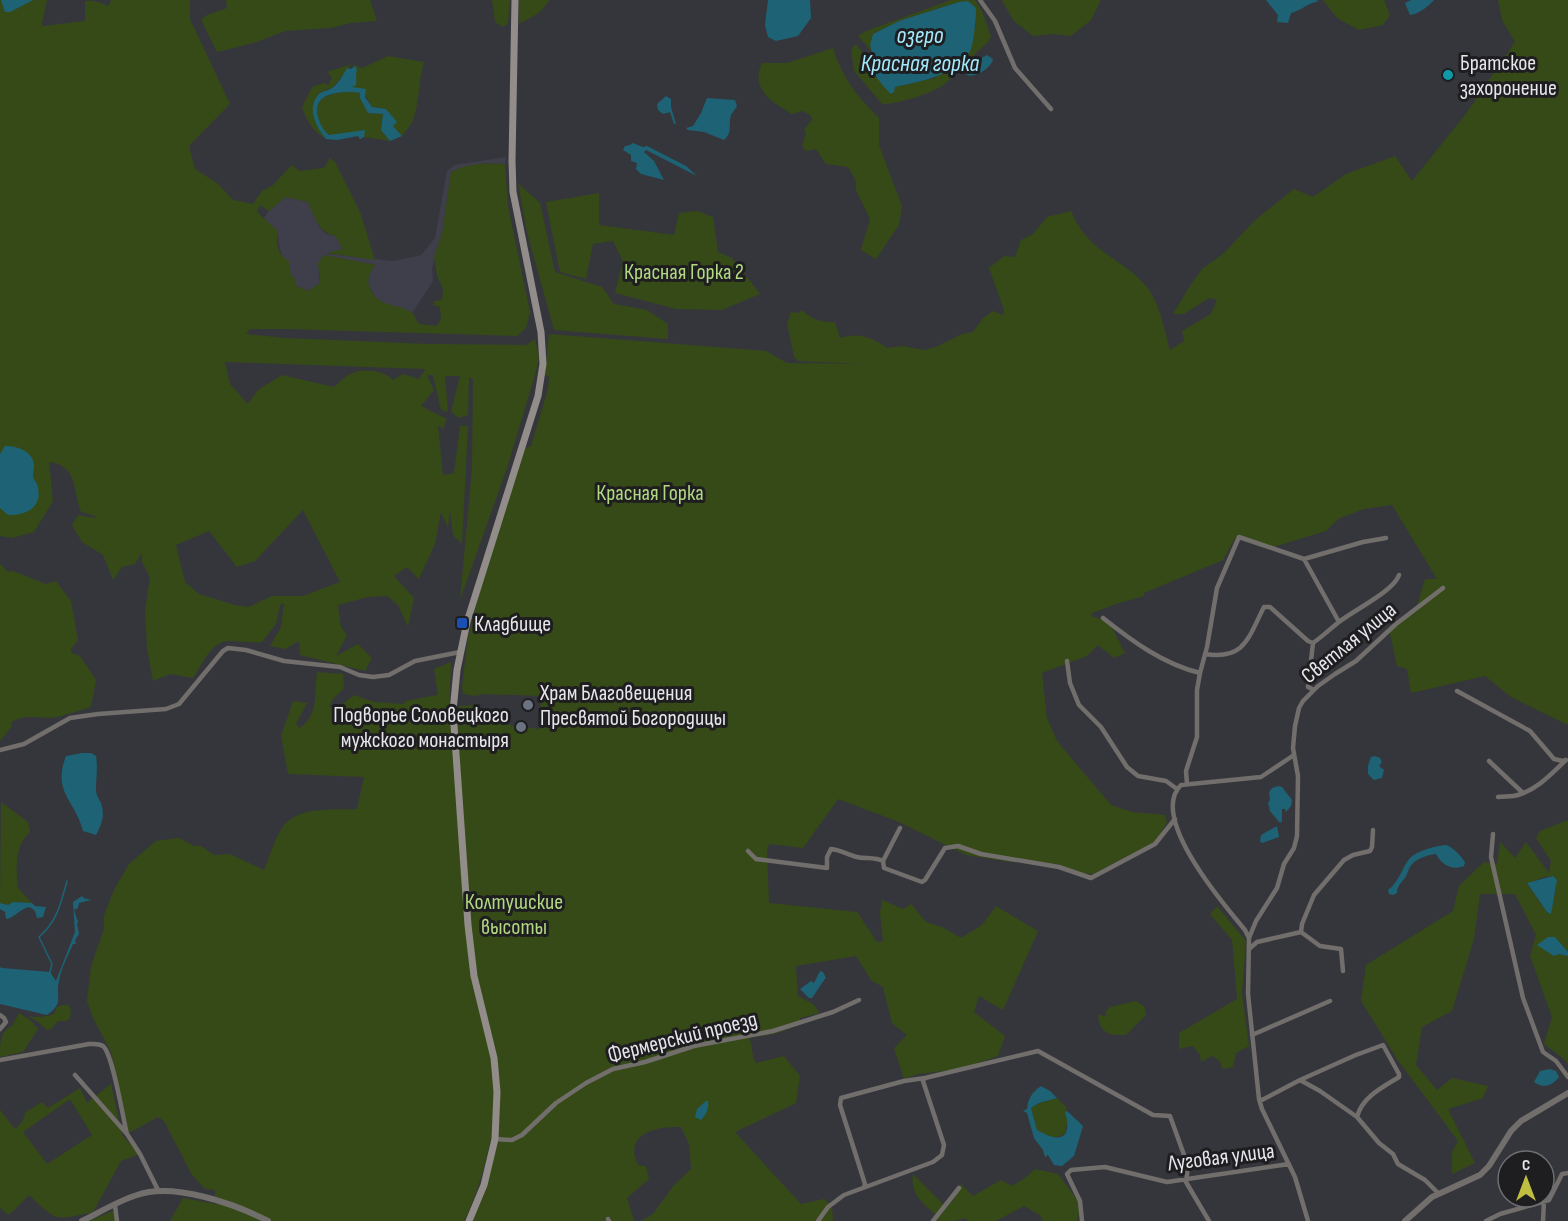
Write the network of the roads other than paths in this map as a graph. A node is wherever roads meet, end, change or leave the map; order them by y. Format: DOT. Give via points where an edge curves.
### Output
graph roads {
  1 [pos="515,0"];
  2 [pos="980,0"];
  3 [pos="1051,109"];
  4 [pos="1386,538"];
  5 [pos="1304,559"];
  6 [pos="1399,575"];
  7 [pos="1443,588"];
  8 [pos="1103,618"];
  9 [pos="1339,622"];
  10 [pos="1313,643"];
  11 [pos="460,652"];
  12 [pos="1205,654"];
  13 [pos="1067,661"];
  14 [pos="1200,673"];
  15 [pos="1314,690"];
  16 [pos="1457,692"];
  17 [pos="0,750"];
  18 [pos="1294,755"];
  19 [pos="1567,759"];
  20 [pos="1489,761"];
  21 [pos="1187,784"];
  22 [pos="1177,789"];
  23 [pos="1523,793"];
  24 [pos="1498,797"];
  25 [pos="1175,819"];
  26 [pos="900,828"];
  27 [pos="1373,830"];
  28 [pos="1493,834"];
  29 [pos="748,851"];
  30 [pos="883,861"];
  31 [pos="1301,932"];
  32 [pos="1249,938"];
  33 [pos="1257,942"];
  34 [pos="1249,949"];
  35 [pos="1343,971"];
  36 [pos="859,1000"];
  37 [pos="1330,1001"];
  38 [pos="0,1015"];
  39 [pos="0,1029"];
  40 [pos="1252,1035"];
  41 [pos="0,1060"];
  42 [pos="75,1075"];
  43 [pos="1568,1077"];
  44 [pos="925,1078"];
  45 [pos="1300,1080"];
  46 [pos="1568,1093"];
  47 [pos="1260,1101"];
  48 [pos="1357,1117"];
  49 [pos="127,1134"];
  50 [pos="495,1139"];
  51 [pos="1289,1164"];
  52 [pos="1568,1173"];
  53 [pos="1186,1179"];
  54 [pos="1556,1186"];
  55 [pos="864,1187"];
  56 [pos="959,1188"];
  57 [pos="158,1190"];
  58 [pos="1438,1193"];
  59 [pos="115,1205"];
  60 [pos="1517,1209"];
  61 [pos="82,1221"];
  62 [pos="117,1221"];
  63 [pos="268,1221"];
  64 [pos="469,1221"];
  65 [pos="818,1221"];
  66 [pos="933,1221"];
  67 [pos="1082,1221"];
  68 [pos="1209,1221"];
  69 [pos="1308,1221"];
  70 [pos="1405,1221"];
  71 [pos="1486,1221"];
  1 -- 11 [label="main road" via="513,192 541,332 542,382"];
  2 -- 3 [label="street" via="1015,68"];
  4 -- 5 [label="street"];
  5 -- 9 [label="street"];
  5 -- 12 [label="street" via="1239,537 1217,588"];
  6 -- 9 [label="street" via="1386,590"];
  7 -- 15 [label="street, Светлая улица" via="1356,661"];
  8 -- 14 [label="street" via="1165,661"];
  9 -- 10 [label="street"];
  10 -- 12 [label="street" via="1270,607 1264,607 1242,647 1224,656"];
  10 -- 15 [label="street" via="1308,687"];
  11 -- 17 [label="street" via="415,661 389,675 373,677 340,667 291,662 228,648 178,704 166,709 70,718 24,744"];
  11 -- 50 [label="main road" via="453,711 468,925 474,976 494,1058"];
  12 -- 14 [label="street"];
  13 -- 22 [label="street" via="1079,705 1101,727 1127,768 1138,776 1166,781"];
  14 -- 21 [label="street" via="1197,737 1186,771"];
  15 -- 18 [label="street, Светлая улица" via="1299,708"];
  16 -- 19 [label="street" via="1530,731 1554,759"];
  18 -- 21 [label="street" via="1261,777"];
  18 -- 32 [label="street, Светлая улица" via="1298,776 1297,836 1277,888"];
  19 -- 23 [label="street" via="1553,775"];
  20 -- 23 [label="street"];
  21 -- 22 [label="street"];
  22 -- 25 [label="street"];
  23 -- 24 [label="street"];
  25 -- 30 [label="street" via="1155,844 1091,878 1059,867 981,854 958,846 945,848 921,882 884,868"];
  25 -- 32 [label="street" via="1201,876"];
  26 -- 30 [label="street"];
  27 -- 31 [label="street" via="1370,851 1344,860 1314,894"];
  28 -- 43 [label="street" via="1491,857 1523,998 1544,1052"];
  29 -- 30 [label="street" via="756,859 827,868 831,849"];
  31 -- 33 [label="street"];
  31 -- 35 [label="street" via="1320,946 1341,949"];
  32 -- 33 [label="street"];
  32 -- 34 [label="street"];
  33 -- 34 [label="street"];
  34 -- 40 [label="street"];
  36 -- 50 [label="street, Фермерский проезд" via="773,1030 613,1068 556,1103 522,1135 512,1140"];
  37 -- 40 [label="street"];
  38 -- 39 [label="street" via="6,1022"];
  40 -- 47 [label="street"];
  41 -- 49 [label="street" via="98,1044 107,1052"];
  42 -- 49 [label="street"];
  44 -- 53 [label="street" via="1038,1051 1153,1115 1170,1116 1188,1166"];
  44 -- 55 [label="street" via="944,1145 942,1155 933,1162"];
  44 -- 55 [label="street" via="841,1098"];
  45 -- 47 [label="street"];
  45 -- 48 [label="street"];
  45 -- 48 [label="street" via="1383,1045 1399,1077 1372,1095"];
  46 -- 58 [label="street" via="1521,1121 1480,1175"];
  47 -- 51 [label="street"];
  48 -- 58 [label="street" via="1398,1164"];
  49 -- 57 [label="street"];
  50 -- 64 [label="main road" via="484,1185"];
  51 -- 53 [label="street, Луговая улица"];
  51 -- 69 [label="street"];
  52 -- 54 [label="street" via="1562,1174"];
  53 -- 67 [label="street, Луговая улица" via="1167,1182 1105,1167 1071,1170 1067,1174 1080,1201"];
  53 -- 68 [label="street"];
  55 -- 65 [label="street" via="838,1198"];
  56 -- 66 [label="street"];
  57 -- 59 [label="street"];
  57 -- 63 [label="street" via="222,1202"];
  58 -- 70 [label="street"];
  59 -- 61 [label="street"];
  59 -- 62 [label="street"];
  60 -- 71 [label="street"];
}
